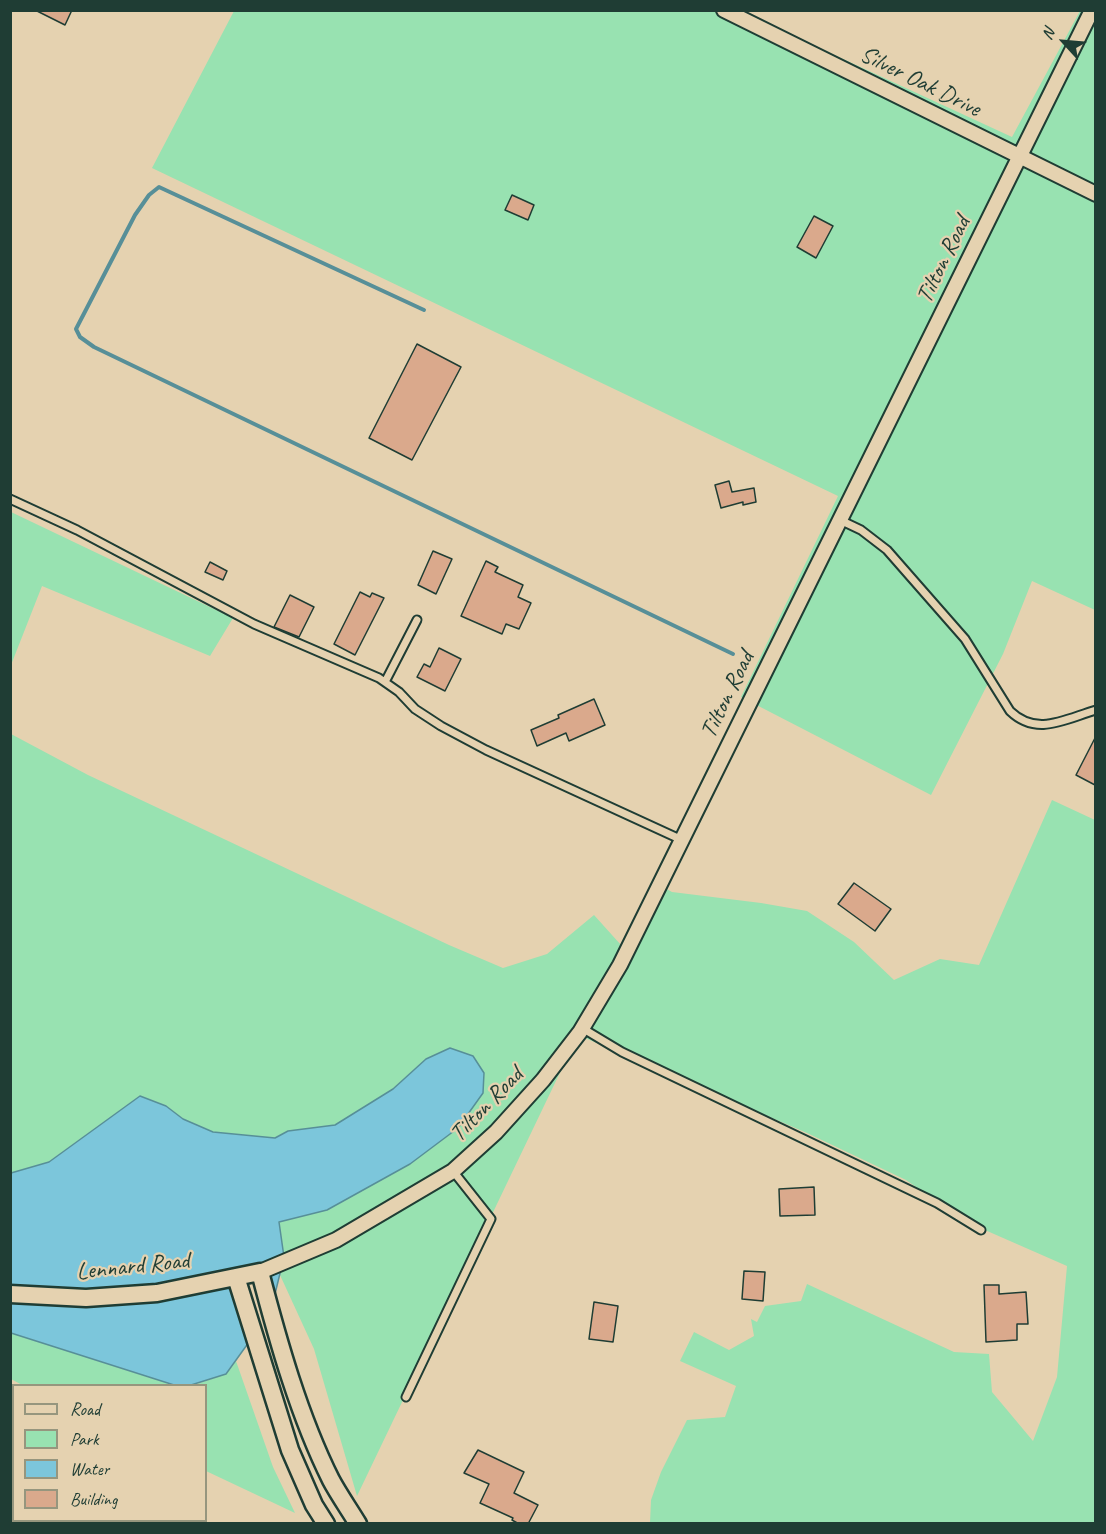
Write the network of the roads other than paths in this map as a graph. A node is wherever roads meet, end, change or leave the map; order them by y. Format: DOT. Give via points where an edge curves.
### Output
graph roads {
  1 [pos="724,10"];
  2 [pos="1092,10"];
  3 [pos="1020,157"];
  4 [pos="1095,194"];
  5 [pos="10,500"];
  6 [pos="840,520"];
  7 [pos="417,620"];
  8 [pos="385,682"];
  9 [pos="1095,710"];
  10 [pos="682,840"];
  11 [pos="582,1029"];
  12 [pos="453,1171"];
  13 [pos="981,1230"];
  14 [pos="260,1272"];
  15 [pos="236,1277"];
  16 [pos="10,1294"];
  17 [pos="406,1397"];
  18 [pos="33,1524"];
  19 [pos="39,1524"];
  20 [pos="326,1524"];
  21 [pos="358,1524"];
  1 -- 3 [label="street, Silver Oak Drive"];
  2 -- 3 [label="street, Tilton Road"];
  3 -- 4 [label="street, Silver Oak Drive"];
  3 -- 6 [label="street, Tilton Road"];
  5 -- 8 [label="lane" via="77,530 254,624"];
  6 -- 9 [label="lane" via="887,550 964,639 1010,711 1020,719 1046,725"];
  6 -- 10 [label="street, Tilton Road"];
  7 -- 8 [label="lane"];
  8 -- 10 [label="lane" via="415,709 486,750"];
  10 -- 11 [label="street, Tilton Road" via="620,965"];
  11 -- 12 [label="street, Tilton Road" via="496,1132"];
  11 -- 13 [label="lane" via="622,1052 937,1203"];
  12 -- 14 [label="street, Tilton Road" via="336,1240"];
  12 -- 17 [label="lane" via="491,1219"];
  14 -- 15 [label="street, Lennard Road"];
  14 -- 21 [label="street" via="271,1317 311,1433 332,1481"];
  15 -- 16 [label="street, Lennard Road" via="157,1293 86,1298"];
  15 -- 20 [label="street" via="290,1450"];
  18 -- 19 [label="lane"];
}
